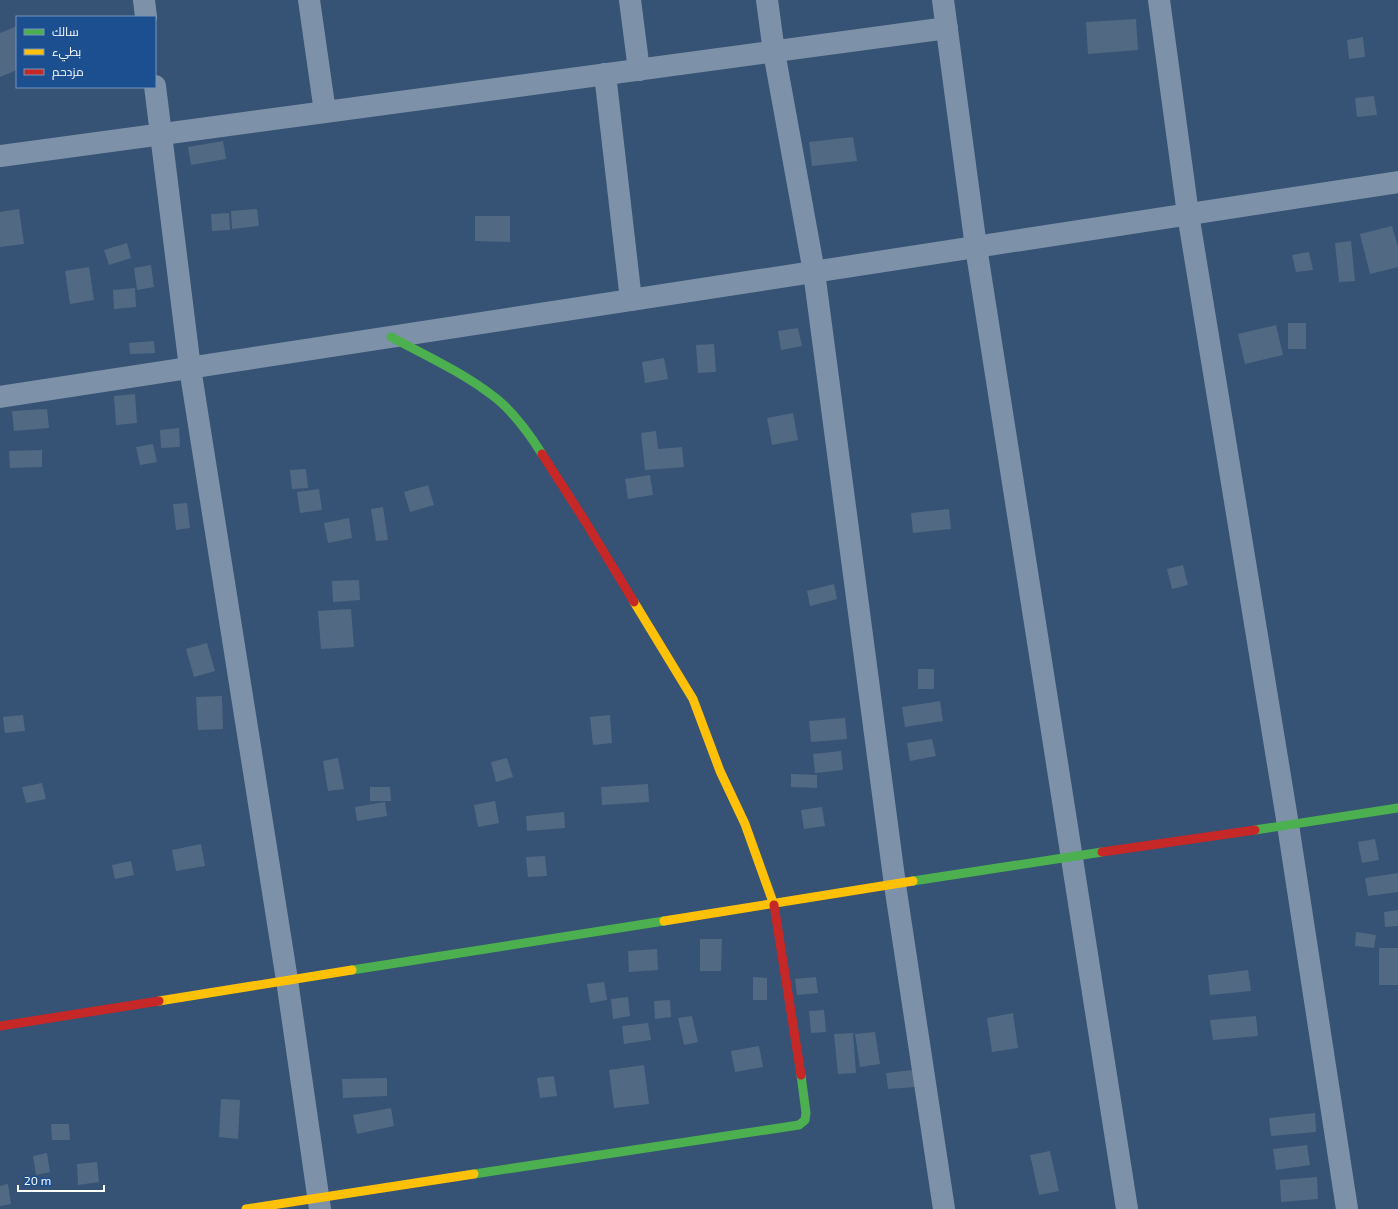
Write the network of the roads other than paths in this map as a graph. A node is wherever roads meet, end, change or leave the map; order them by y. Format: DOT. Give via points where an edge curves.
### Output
graph roads {
  1 [pos="144,0"];
  2 [pos="309,0"];
  3 [pos="630,0"];
  4 [pos="767,0"];
  5 [pos="943,0"];
  6 [pos="1159,0"];
  7 [pos="146,16"];
  8 [pos="946,28"];
  9 [pos="774,52"];
  10 [pos="639,70"];
  11 [pos="605,74"];
  12 [pos="155,88"];
  13 [pos="325,112"];
  14 [pos="161,135"];
  15 [pos="0,156"];
  16 [pos="1398,182"];
  17 [pos="1188,214"];
  18 [pos="976,247"];
  19 [pos="814,272"];
  20 [pos="631,300"];
  21 [pos="391,337"];
  22 [pos="190,368"];
  23 [pos="0,397"];
  24 [pos="1398,808"];
  25 [pos="1288,825"];
  26 [pos="1071,856"];
  27 [pos="895,885"];
  28 [pos="774,903"];
  29 [pos="287,980"];
  30 [pos="0,1026"];
  31 [pos="320,1204"];
  32 [pos="246,1209"];
  33 [pos="944,1209"];
  34 [pos="1126,1209"];
  35 [pos="1347,1209"];
  1 -- 7 [label="street"];
  2 -- 13 [label="street"];
  3 -- 10 [label="street"];
  4 -- 9 [label="street"];
  5 -- 8 [label="street"];
  6 -- 17 [label="street"];
  8 -- 9 [label="street"];
  8 -- 18 [label="street"];
  9 -- 10 [label="street"];
  9 -- 19 [label="street"];
  10 -- 11 [label="street"];
  11 -- 13 [label="street"];
  11 -- 20 [label="street"];
  12 -- 14 [label="street"];
  13 -- 14 [label="street"];
  14 -- 15 [label="street"];
  14 -- 22 [label="street"];
  16 -- 17 [label="street"];
  17 -- 18 [label="street"];
  17 -- 25 [label="street"];
  18 -- 19 [label="street"];
  18 -- 26 [label="street"];
  19 -- 20 [label="street"];
  19 -- 27 [label="street"];
  20 -- 21 [label="street"];
  21 -- 22 [label="street"];
  21 -- 28 [label="street" via="466,378 498,400 527,431 693,699 720,771 745,824"];
  22 -- 23 [label="street"];
  22 -- 29 [label="street"];
  24 -- 25 [label="street"];
  25 -- 26 [label="street"];
  25 -- 35 [label="street"];
  26 -- 27 [label="street"];
  26 -- 34 [label="street"];
  27 -- 28 [label="street"];
  27 -- 33 [label="street"];
  28 -- 29 [label="street"];
  28 -- 31 [label="street" via="806,1108 804,1122 799,1125"];
  29 -- 30 [label="street"];
  29 -- 31 [label="street"];
  31 -- 32 [label="street"];
}
